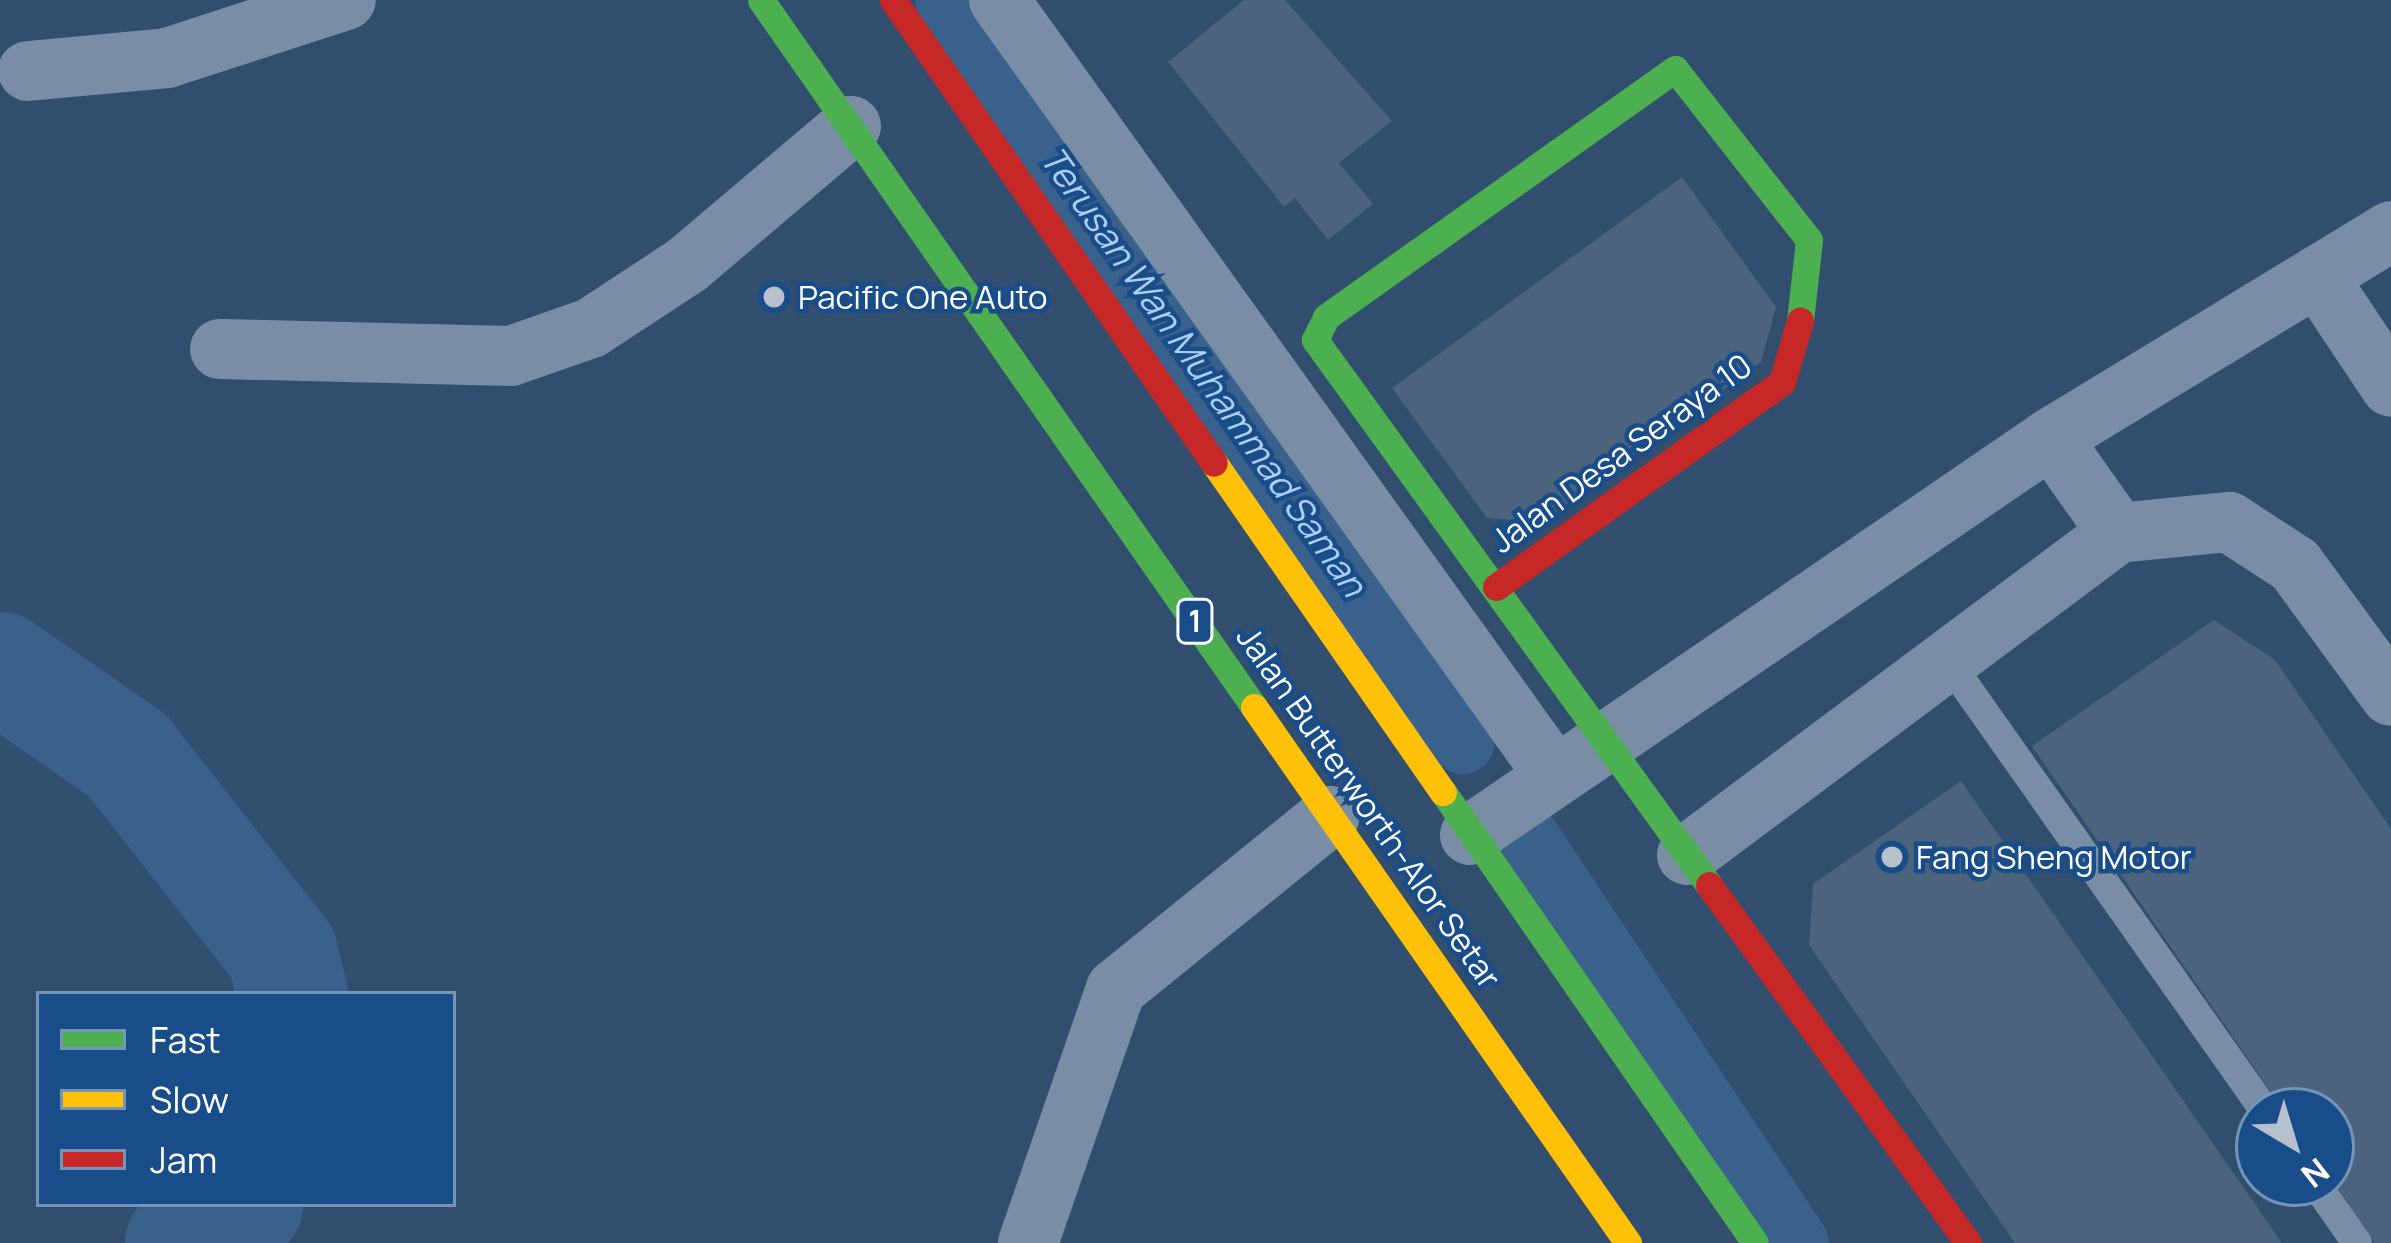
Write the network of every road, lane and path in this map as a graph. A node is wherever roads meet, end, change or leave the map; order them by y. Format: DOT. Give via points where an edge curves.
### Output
graph roads {
  1 [pos="346,0"];
  2 [pos="761,0"];
  3 [pos="893,0"];
  4 [pos="999,0"];
  5 [pos="28,71"];
  6 [pos="851,126"];
  7 [pos="2391,231"];
  8 [pos="2318,276"];
  9 [pos="220,349"];
  10 [pos="2391,387"];
  11 [pos="1370,418"];
  12 [pos="2051,438"];
  13 [pos="1320,452"];
  14 [pos="2118,533"];
  15 [pos="1496,587"];
  16 [pos="1946,657"];
  17 [pos="2391,696"];
  18 [pos="1602,737"];
  19 [pos="1553,773"];
  20 [pos="1330,816"];
  21 [pos="1470,835"];
  22 [pos="1687,855"];
  23 [pos="2248,1087"];
  24 [pos="2332,1207"];
  25 [pos="1028,1243"];
  26 [pos="1628,1243"];
  27 [pos="1755,1243"];
  28 [pos="1968,1243"];
  29 [pos="2357,1243"];
  1 -- 5 [label="street" via="167,58"];
  2 -- 6 [label="main road, Jalan Butterworth-Alor Setar / 1"];
  3 -- 21 [label="main road, Jalan Butterworth-Alor Setar"];
  4 -- 13 [label="street"];
  6 -- 9 [label="street" via="687,265 591,328 511,356"];
  6 -- 20 [label="main road, Jalan Butterworth-Alor Setar / 1"];
  7 -- 8 [label="street"];
  8 -- 10 [label="street"];
  8 -- 12 [label="street"];
  11 -- 13 [label="street"];
  11 -- 15 [label="main road, Jalan Desa Seraya 10"];
  11 -- 15 [label="main road, Jalan Desa Seraya 10" via="1316,340 1326,317 1676,69 1792,213 1812,272 1782,382"];
  12 -- 14 [label="street"];
  12 -- 18 [label="street"];
  13 -- 19 [label="street"];
  14 -- 16 [label="street"];
  14 -- 17 [label="street" via="2229,521 2295,565"];
  15 -- 18 [label="main road"];
  16 -- 22 [label="street"];
  16 -- 23 [label="lane"];
  18 -- 19 [label="street"];
  18 -- 22 [label="main road"];
  19 -- 21 [label="street"];
  20 -- 25 [label="street" via="1116,989"];
  20 -- 26 [label="main road, Jalan Butterworth-Alor Setar / 1"];
  21 -- 27 [label="main road, Jalan Butterworth-Alor Setar"];
  22 -- 28 [label="main road"];
  24 -- 29 [label="lane"];
}
